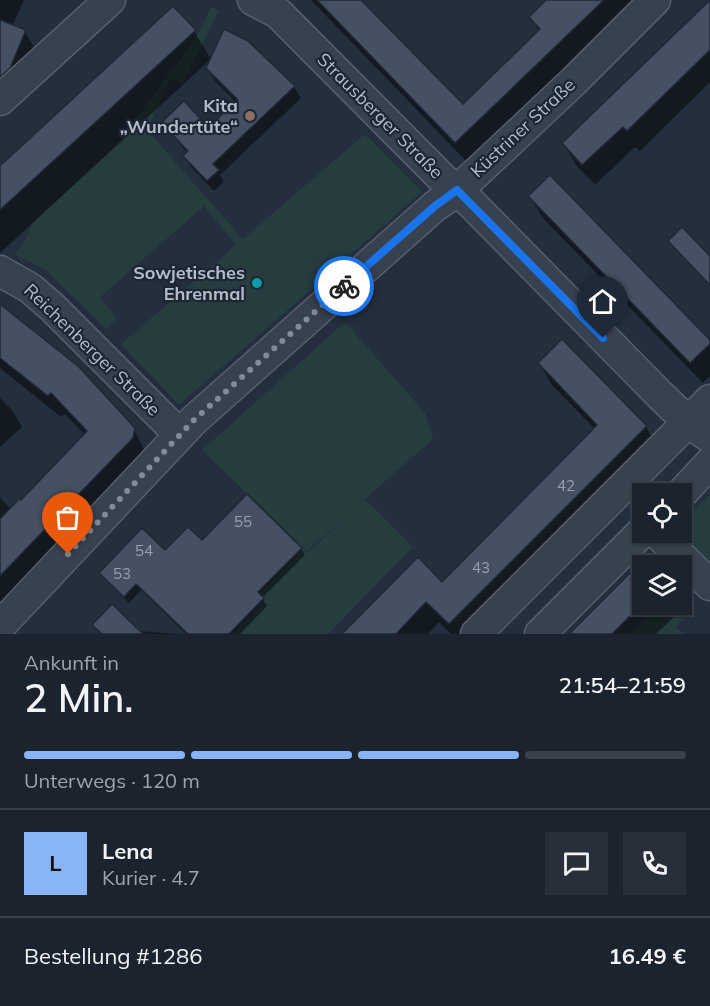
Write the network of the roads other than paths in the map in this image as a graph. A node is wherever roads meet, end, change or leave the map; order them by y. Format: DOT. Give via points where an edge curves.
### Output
graph roads {
  1 [pos="110,0"];
  2 [pos="253,0"];
  3 [pos="655,0"];
  4 [pos="0,99"];
  5 [pos="457,190"];
  6 [pos="0,271"];
  7 [pos="710,400"];
  8 [pos="699,429"];
  9 [pos="180,435"];
  10 [pos="710,463"];
  11 [pos="691,483"];
  12 [pos="632,542"];
  13 [pos="667,543"];
  14 [pos="710,585"];
  15 [pos="0,626"];
  16 [pos="476,634"];
  17 [pos="540,634"];
  1 -- 4 [label="street"];
  2 -- 5 [label="street, Strausberger Straße" via="278,13"];
  3 -- 5 [label="street, Küstriner Straße"];
  5 -- 8 [label="street, Strausberger Straße"];
  5 -- 9 [label="street, Küstriner Straße"];
  6 -- 9 [label="street, Reichenberger Straße" via="30,288 53,308"];
  7 -- 8 [label="street"];
  8 -- 16 [label="street"];
  9 -- 15 [label="street, Küstriner Straße"];
  10 -- 11 [label="street"];
  12 -- 17 [label="street"];
  13 -- 14 [label="street"];
}
